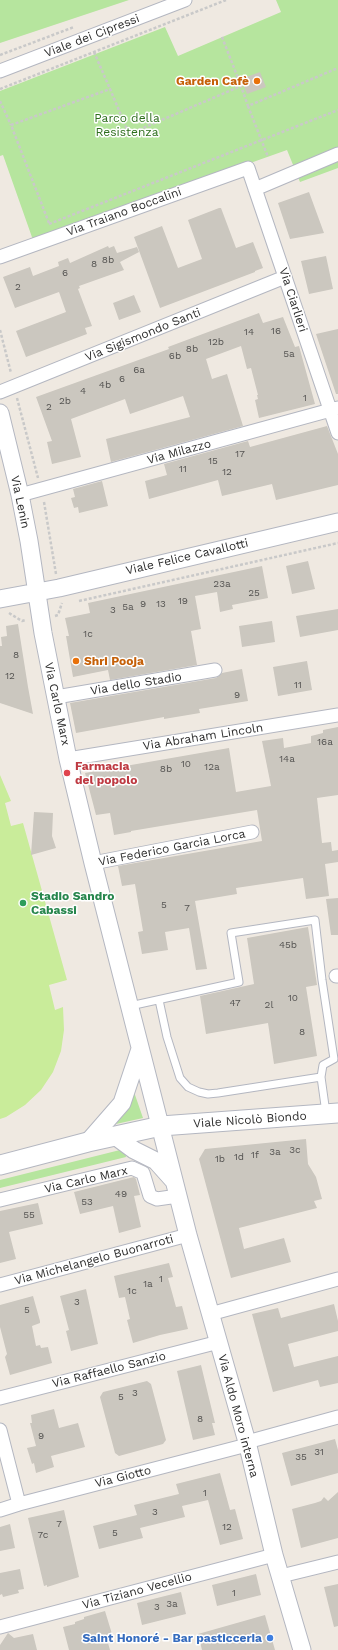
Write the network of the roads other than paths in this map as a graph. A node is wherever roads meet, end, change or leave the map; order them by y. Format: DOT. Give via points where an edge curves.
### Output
graph roads {
  1 [pos="185,0"];
  2 [pos="0,71"];
  3 [pos="338,154"];
  4 [pos="248,168"];
  5 [pos="255,189"];
  6 [pos="0,257"];
  7 [pos="286,277"];
  8 [pos="0,392"];
  9 [pos="334,409"];
  10 [pos="0,413"];
  11 [pos="338,433"];
  12 [pos="20,495"];
  13 [pos="338,522"];
  14 [pos="36,592"];
  15 [pos="0,599"];
  16 [pos="215,670"];
  17 [pos="56,697"];
  18 [pos="338,715"];
  19 [pos="68,759"];
  20 [pos="252,832"];
  21 [pos="93,863"];
  22 [pos="159,1000"];
  23 [pos="130,1006"];
  24 [pos="140,1049"];
  25 [pos="321,1077"];
  26 [pos="332,1114"];
  27 [pos="161,1126"];
  28 [pos="115,1136"];
  29 [pos="88,1142"];
  30 [pos="0,1165"];
  31 [pos="177,1188"];
  32 [pos="0,1200"];
  33 [pos="188,1235"];
  34 [pos="338,1279"];
  35 [pos="0,1285"];
  36 [pos="210,1314"];
  37 [pos="219,1342"];
  38 [pos="0,1398"];
  39 [pos="338,1417"];
  40 [pos="0,1430"];
  41 [pos="247,1444"];
  42 [pos="19,1504"];
  43 [pos="0,1510"];
  44 [pos="274,1555"];
  45 [pos="338,1562"];
  46 [pos="281,1576"];
  47 [pos="0,1627"];
  48 [pos="302,1650"];
  1 -- 2 [label="street, Viale dei Cipressi"];
  3 -- 5 [label="street"];
  4 -- 5 [label="street, Via Ciarlieri"];
  4 -- 6 [label="street, Via Traiano Boccalini"];
  5 -- 7 [label="street, Via Ciarlieri"];
  7 -- 8 [label="street, Via Sigismondo Santi"];
  7 -- 9 [label="street, Via Ciarlieri"];
  9 -- 11 [label="street, Via Ciarlieri"];
  9 -- 12 [label="street, Via Milazzo"];
  10 -- 12 [label="street, Via Lenin"];
  12 -- 14 [label="street, Via Lenin"];
  13 -- 14 [label="street, Viale Felice Cavallotti" via="61,596"];
  14 -- 15 [label="street, Viale Felice Cavallotti"];
  14 -- 17 [label="street, Via Carlo Marx"];
  16 -- 17 [label="street, Via dello Stadio"];
  17 -- 19 [label="street, Via Carlo Marx"];
  18 -- 19 [label="street, Via Abraham Lincoln"];
  19 -- 21 [label="street, Via Carlo Marx"];
  20 -- 21 [label="street, Via Federico Garcia Lorca"];
  21 -- 23 [label="street, Via Carlo Marx"];
  22 -- 23 [label="lane"];
  22 -- 25 [label="lane" via="180,1078 199,1092 218,1093"];
  22 -- 25 [label="lane" via="239,982 231,933 315,920 334,1059 323,1065"];
  23 -- 24 [label="street, Via Carlo Marx"];
  24 -- 27 [label="street, Via Aldo Moro interna"];
  24 -- 29 [label="street" via="122,1103"];
  25 -- 26 [label="lane"];
  26 -- 27 [label="main road, Viale Nicolò Biondo"];
  27 -- 28 [label="main road"];
  27 -- 31 [label="street, Via Aldo Moro interna"];
  28 -- 29 [label="main road"];
  28 -- 31 [label="street" via="156,1162"];
  29 -- 30 [label="main road"];
  31 -- 32 [label="street, Via Carlo Marx" via="157,1199 150,1196 143,1173 132,1168"];
  31 -- 33 [label="street, Via Aldo Moro interna"];
  33 -- 35 [label="street, Via Michelangelo Buonarroti"];
  33 -- 36 [label="street, Via Aldo Moro interna"];
  34 -- 36 [label="street"];
  36 -- 37 [label="street, Via Aldo Moro interna"];
  37 -- 38 [label="street, Via Raffaello Sanzio"];
  37 -- 41 [label="street, Via Aldo Moro interna"];
  39 -- 41 [label="street, Via Giotto"];
  40 -- 42 [label="street"];
  41 -- 42 [label="street, Via Giotto"];
  41 -- 44 [label="street, Via Aldo Moro interna"];
  42 -- 43 [label="street, Via Giotto"];
  44 -- 46 [label="street, Via Aldo Moro interna"];
  44 -- 47 [label="street, Via Tiziano Vecellio"];
  45 -- 46 [label="street"];
  46 -- 48 [label="street, Via Aldo Moro interna"];
}
